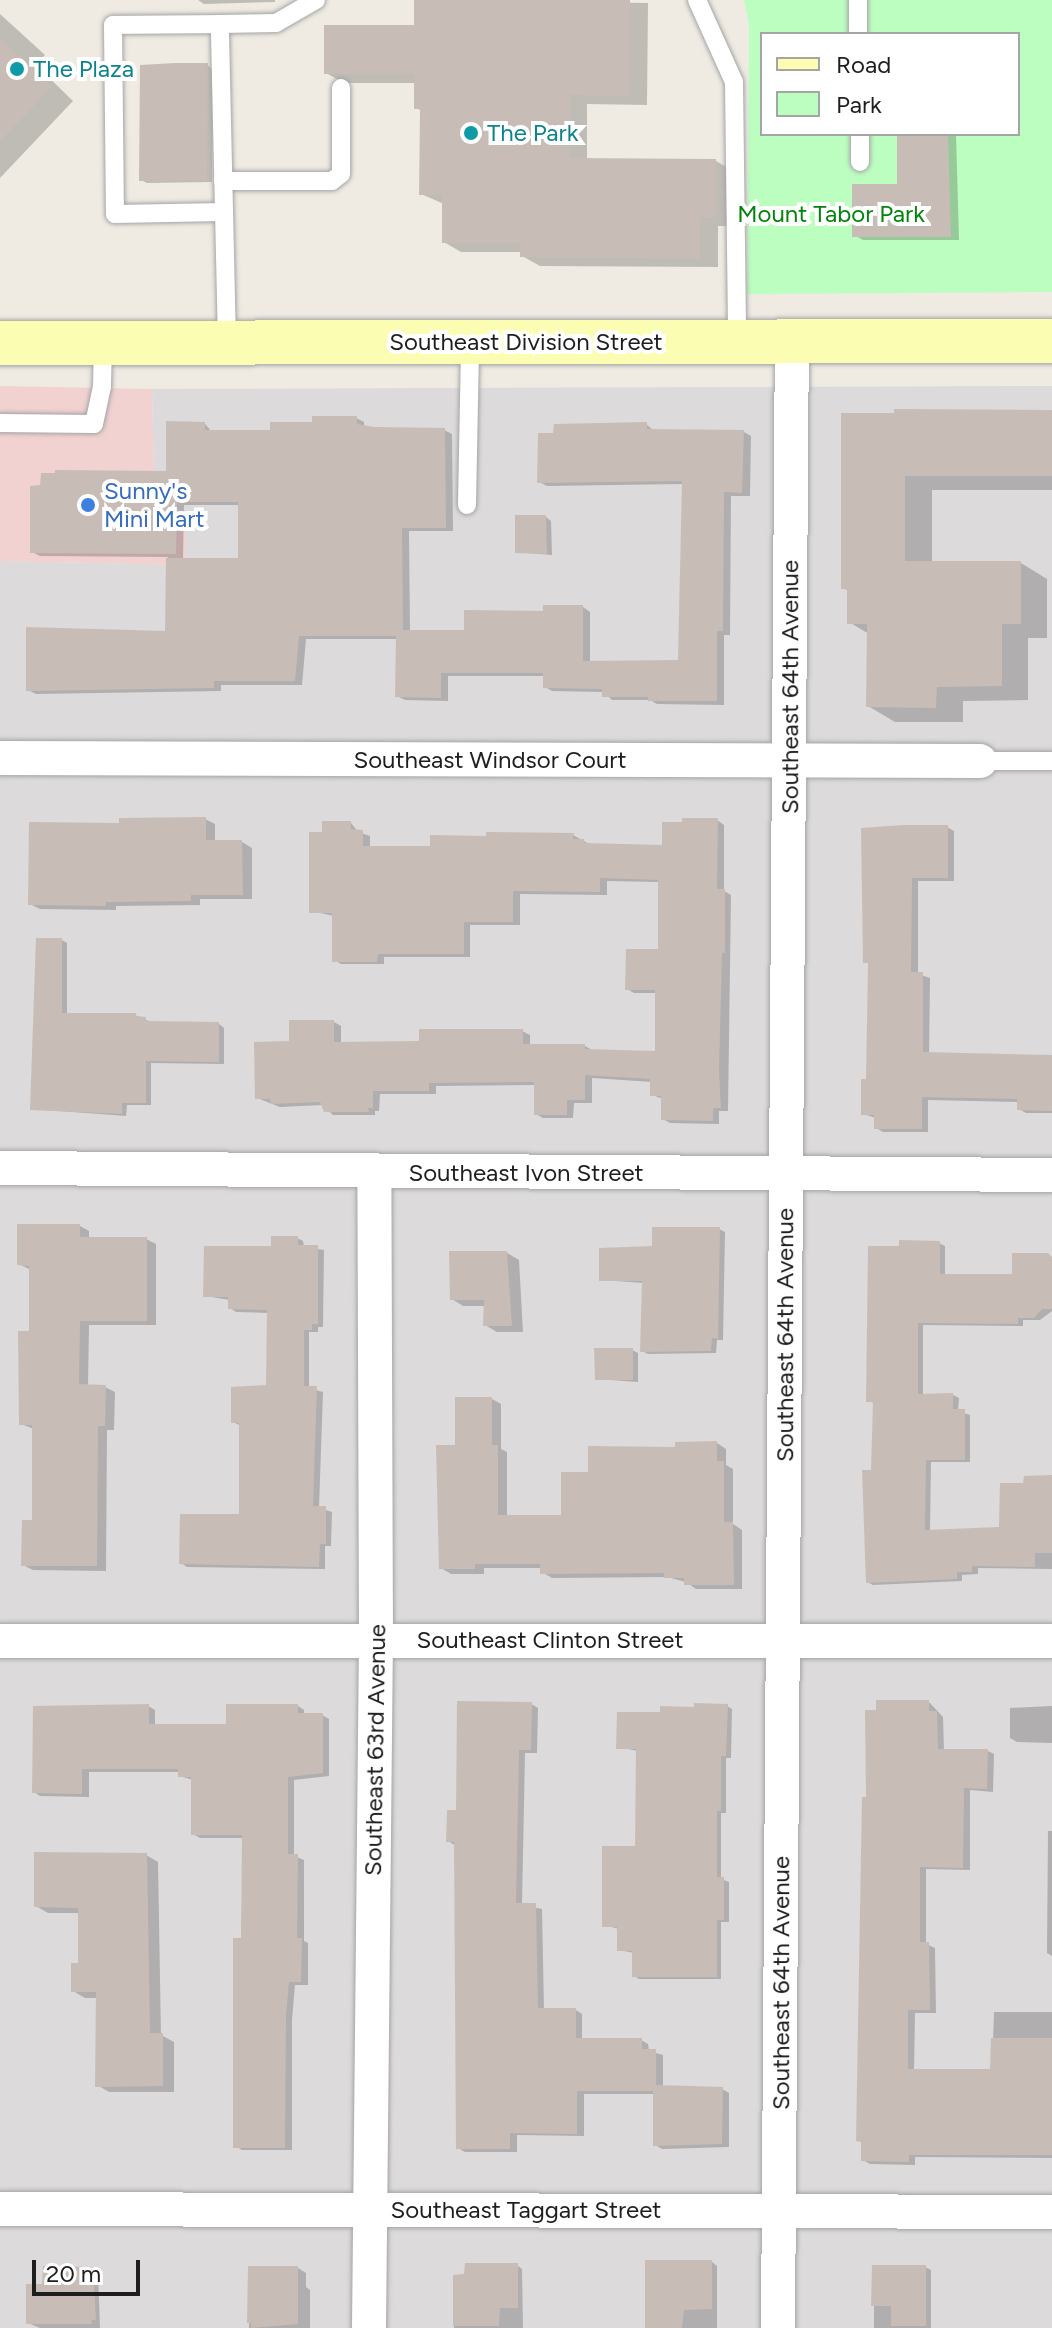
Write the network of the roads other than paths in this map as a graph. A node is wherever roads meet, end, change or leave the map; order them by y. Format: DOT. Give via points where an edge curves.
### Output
graph roads {
  1 [pos="316,0"];
  2 [pos="697,0"];
  3 [pos="858,0"];
  4 [pos="220,24"];
  5 [pos="858,32"];
  6 [pos="341,88"];
  7 [pos="860,136"];
  8 [pos="860,162"];
  9 [pos="223,181"];
  10 [pos="223,212"];
  11 [pos="737,341"];
  12 [pos="792,341"];
  13 [pos="1052,341"];
  14 [pos="470,342"];
  15 [pos="0,343"];
  16 [pos="103,343"];
  17 [pos="227,343"];
  18 [pos="0,423"];
  19 [pos="467,505"];
  20 [pos="0,758"];
  21 [pos="980,761"];
  22 [pos="1052,761"];
  23 [pos="789,762"];
  24 [pos="0,1168"];
  25 [pos="374,1172"];
  26 [pos="786,1175"];
  27 [pos="1052,1175"];
  28 [pos="376,1639"];
  29 [pos="0,1641"];
  30 [pos="784,1641"];
  31 [pos="1052,1641"];
  32 [pos="0,2209"];
  33 [pos="779,2210"];
  34 [pos="370,2211"];
  35 [pos="1052,2212"];
  36 [pos="369,2328"];
  37 [pos="778,2328"];
  1 -- 4 [label="lane" via="276,23"];
  2 -- 11 [label="lane" via="734,82"];
  3 -- 5 [label="lane"];
  4 -- 9 [label="lane"];
  4 -- 10 [label="lane" via="113,25 115,214"];
  6 -- 9 [label="lane" via="341,174 332,181"];
  7 -- 8 [label="lane"];
  9 -- 10 [label="lane"];
  10 -- 17 [label="lane"];
  11 -- 12 [label="main road, Southeast Division Street"];
  11 -- 14 [label="main road, Southeast Division Street"];
  12 -- 13 [label="main road, Southeast Division Street"];
  12 -- 23 [label="street, Southeast 64th Avenue"];
  14 -- 17 [label="main road, Southeast Division Street"];
  14 -- 19 [label="lane"];
  15 -- 16 [label="main road, Southeast Division Street"];
  16 -- 17 [label="main road, Southeast Division Street"];
  16 -- 18 [label="lane" via="101,399 94,424"];
  20 -- 23 [label="street, Southeast Windsor Court"];
  21 -- 22 [label="lane"];
  21 -- 23 [label="street, Southeast Windsor Court"];
  23 -- 26 [label="street, Southeast 64th Avenue"];
  24 -- 25 [label="street, Southeast Ivon Street"];
  25 -- 26 [label="street, Southeast Ivon Street"];
  25 -- 28 [label="street, Southeast 63rd Avenue"];
  26 -- 27 [label="street, Southeast Ivon Street"];
  26 -- 30 [label="street, Southeast 64th Avenue"];
  28 -- 29 [label="street, Southeast Clinton Street"];
  28 -- 30 [label="street, Southeast Clinton Street"];
  28 -- 34 [label="street, Southeast 63rd Avenue"];
  30 -- 31 [label="street, Southeast Clinton Street"];
  30 -- 33 [label="street, Southeast 64th Avenue"];
  32 -- 34 [label="street, Southeast Taggart Street"];
  33 -- 34 [label="street, Southeast Taggart Street"];
  33 -- 35 [label="street, Southeast Taggart Street"];
  33 -- 37 [label="street, Southeast 64th Avenue"];
  34 -- 36 [label="street, Southeast 63rd Avenue"];
}
